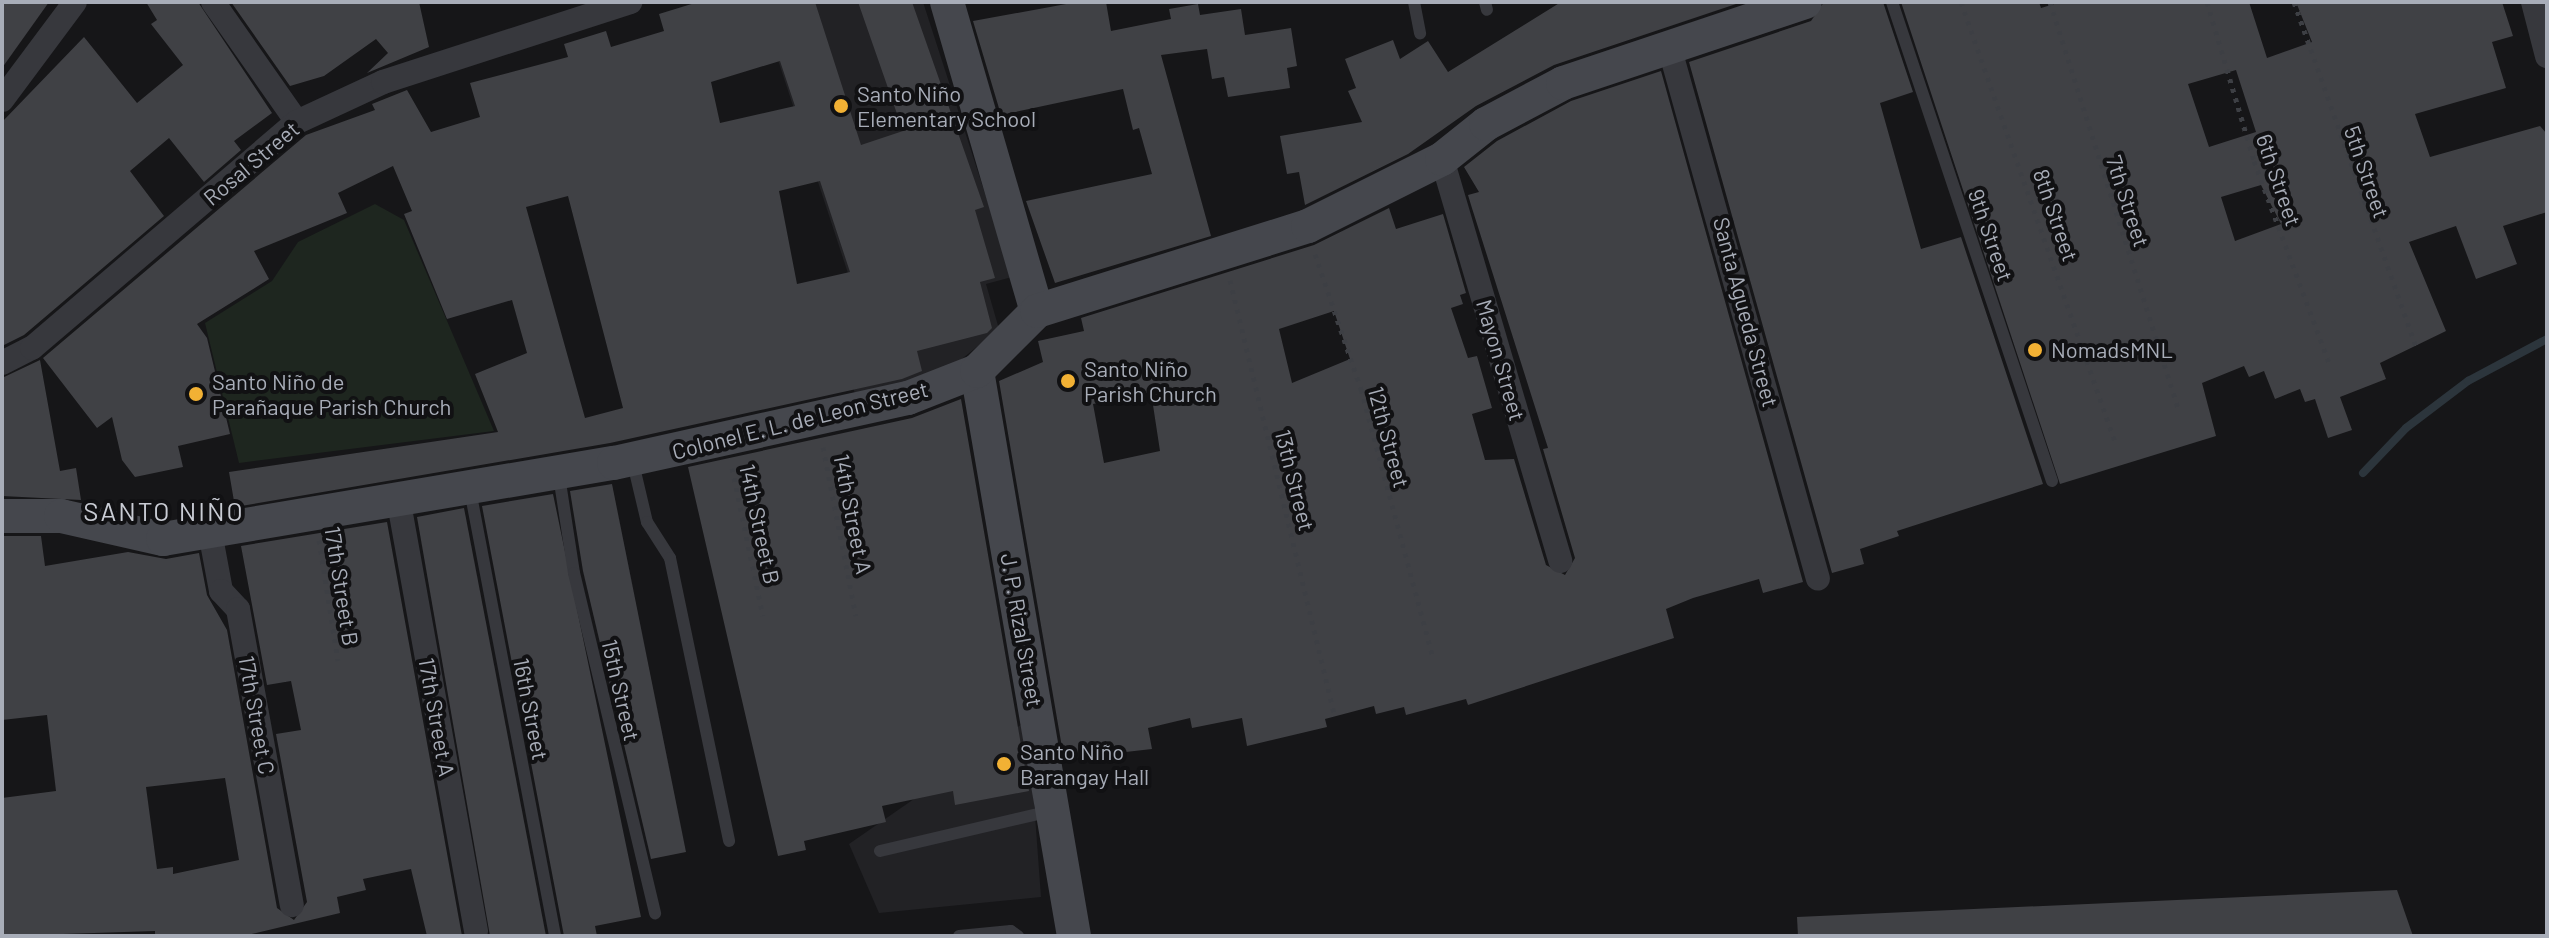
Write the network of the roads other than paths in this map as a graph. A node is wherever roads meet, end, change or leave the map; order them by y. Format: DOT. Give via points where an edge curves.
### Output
graph roads {
  1 [pos="75,2"];
  2 [pos="213,2"];
  3 [pos="630,2"];
  4 [pos="947,2"];
  5 [pos="1414,2"];
  6 [pos="1805,2"];
  7 [pos="1892,2"];
  8 [pos="2533,2"];
  9 [pos="1420,33"];
  10 [pos="1669,46"];
  11 [pos="2547,56"];
  12 [pos="2,100"];
  13 [pos="297,122"];
  14 [pos="1442,159"];
  15 [pos="1037,311"];
  16 [pos="2,363"];
  17 [pos="977,371"];
  18 [pos="632,459"];
  19 [pos="558,473"];
  20 [pos="2052,481"];
  21 [pos="470,490"];
  22 [pos="399,503"];
  23 [pos="2,516"];
  24 [pos="210,532"];
  25 [pos="1560,561"];
  26 [pos="1818,579"];
  27 [pos="1053,811"];
  28 [pos="729,841"];
  29 [pos="880,851"];
  30 [pos="292,905"];
  31 [pos="655,914"];
  32 [pos="476,931"];
  33 [pos="555,936"];
  34 [pos="959,936"];
  35 [pos="1018,936"];
  36 [pos="1074,936"];
  1 -- 12 [label="street"];
  2 -- 13 [label="street"];
  3 -- 13 [label="street, Rosal Street" via="383,82"];
  4 -- 15 [label="street"];
  5 -- 9 [label="lane"];
  6 -- 10 [label="street, Colonel E. L. de Leon Street"];
  7 -- 20 [label="lane, 9th Street"];
  8 -- 11 [label="street"];
  10 -- 14 [label="street, Colonel E. L. de Leon Street" via="1563,83 1486,124"];
  10 -- 26 [label="street, Santa Agueda Street"];
  13 -- 16 [label="street, Rosal Street" via="32,348"];
  14 -- 15 [label="street, Colonel E. L. de Leon Street" via="1308,226"];
  14 -- 25 [label="street, Mayon Street"];
  15 -- 17 [label="street, Colonel E. L. de Leon Street"];
  17 -- 18 [label="street, Colonel E. L. de Leon Street" via="908,398"];
  17 -- 27 [label="street, J. P. Rizal Street"];
  18 -- 19 [label="street, Colonel E. L. de Leon Street"];
  18 -- 28 [label="lane" via="647,522 670,558"];
  19 -- 21 [label="street, Colonel E. L. de Leon Street"];
  19 -- 31 [label="lane, 15th Street" via="574,573"];
  21 -- 22 [label="street, Colonel E. L. de Leon Street"];
  21 -- 33 [label="lane, 16th Street"];
  22 -- 24 [label="street, Colonel E. L. de Leon Street"];
  22 -- 32 [label="street, 17th Street A"];
  23 -- 24 [label="street, Colonel E. L. de Leon Street" via="61,516 163,539"];
  24 -- 30 [label="street, 17th Street C" via="221,591 238,609"];
  27 -- 29 [label="lane"];
  27 -- 36 [label="street, J. P. Rizal Street"];
  34 -- 35 [label="lane" via="1011,931"];
}
